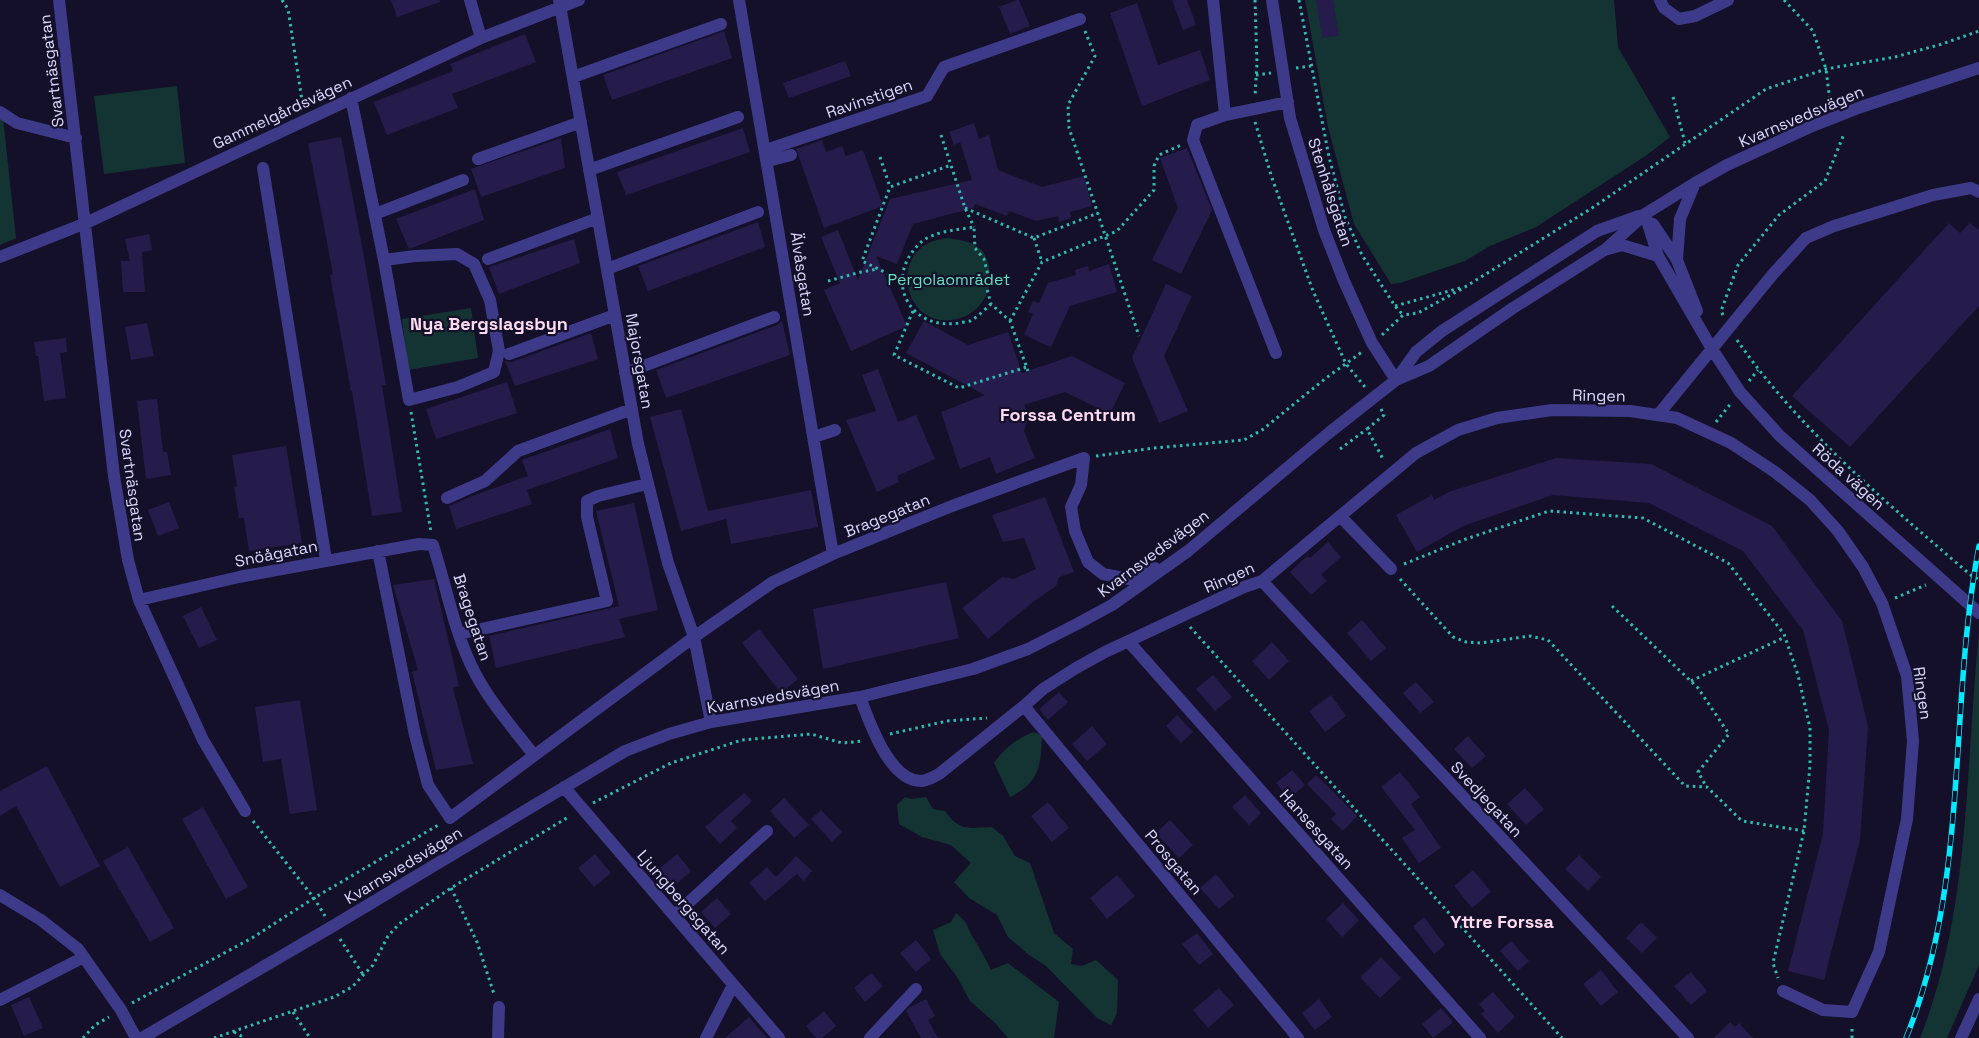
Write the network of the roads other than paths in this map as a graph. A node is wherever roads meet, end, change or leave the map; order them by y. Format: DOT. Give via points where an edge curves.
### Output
graph roads {
  1 [pos="59,0"];
  2 [pos="470,0"];
  3 [pos="579,0"];
  4 [pos="739,0"];
  5 [pos="1213,0"];
  6 [pos="1272,0"];
  7 [pos="1660,0"];
  8 [pos="1728,0"];
  9 [pos="560,3"];
  10 [pos="1080,19"];
  11 [pos="721,24"];
  12 [pos="481,38"];
  13 [pos="1979,68"];
  14 [pos="573,76"];
  15 [pos="352,98"];
  16 [pos="1288,102"];
  17 [pos="0,112"];
  18 [pos="1225,115"];
  19 [pos="738,117"];
  20 [pos="581,122"];
  21 [pos="76,138"];
  22 [pos="791,155"];
  23 [pos="767,156"];
  24 [pos="478,159"];
  25 [pos="263,168"];
  26 [pos="589,170"];
  27 [pos="463,180"];
  28 [pos="1695,183"];
  29 [pos="1979,192"];
  30 [pos="758,212"];
  31 [pos="375,214"];
  32 [pos="1645,214"];
  33 [pos="598,218"];
  34 [pos="86,223"];
  35 [pos="1606,249"];
  36 [pos="1658,256"];
  37 [pos="0,257"];
  38 [pos="488,258"];
  39 [pos="384,260"];
  40 [pos="1677,260"];
  41 [pos="607,269"];
  42 [pos="615,315"];
  43 [pos="774,316"];
  44 [pos="1712,349"];
  45 [pos="1276,353"];
  46 [pos="509,354"];
  47 [pos="625,373"];
  48 [pos="1396,380"];
  49 [pos="632,409"];
  50 [pos="1658,415"];
  51 [pos="836,430"];
  52 [pos="814,437"];
  53 [pos="647,484"];
  54 [pos="447,498"];
  55 [pos="1340,517"];
  56 [pos="419,544"];
  57 [pos="378,551"];
  58 [pos="1188,551"];
  59 [pos="833,554"];
  60 [pos="326,560"];
  61 [pos="1391,570"];
  62 [pos="1262,582"];
  63 [pos="139,600"];
  64 [pos="1979,613"];
  65 [pos="459,634"];
  66 [pos="694,637"];
  67 [pos="1129,642"];
  68 [pos="860,697"];
  69 [pos="1024,706"];
  70 [pos="711,722"];
  71 [pos="534,754"];
  72 [pos="564,787"];
  73 [pos="245,811"];
  74 [pos="767,831"];
  75 [pos="0,895"];
  76 [pos="675,916"];
  77 [pos="84,957"];
  78 [pos="733,985"];
  79 [pos="916,989"];
  80 [pos="1783,991"];
  81 [pos="0,1000"];
  82 [pos="1979,1000"];
  83 [pos="499,1006"];
  84 [pos="136,1038"];
  85 [pos="142,1038"];
  86 [pos="498,1038"];
  87 [pos="706,1038"];
  88 [pos="778,1038"];
  89 [pos="870,1038"];
  90 [pos="1298,1038"];
  91 [pos="1480,1038"];
  92 [pos="1688,1038"];
  93 [pos="1961,1038"];
  1 -- 21 [label="street, Svartnäsgatan"];
  2 -- 12 [label="street"];
  3 -- 9 [label="street, Gammelgårdsvägen"];
  4 -- 23 [label="street, Älvåsgatan"];
  5 -- 18 [label="street"];
  6 -- 16 [label="street, Stenhålsgatan"];
  7 -- 8 [label="street" via="1664,8 1679,19 1695,16"];
  9 -- 12 [label="street, Gammelgårdsvägen"];
  9 -- 14 [label="street, Majorsgatan"];
  10 -- 23 [label="street, Ravinstigen" via="944,67 927,96"];
  11 -- 14 [label="street"];
  12 -- 15 [label="street, Gammelgårdsvägen"];
  13 -- 28 [label="street, Kvarnsvedsvägen" via="1827,120 1726,165"];
  14 -- 20 [label="street, Majorsgatan"];
  15 -- 31 [label="street"];
  15 -- 34 [label="street, Gammelgårdsvägen"];
  16 -- 18 [label="street"];
  16 -- 48 [label="street, Stenhålsgatan" via="1324,230 1372,343"];
  17 -- 21 [label="street, Svartnäsgatan" via="17,124"];
  18 -- 45 [label="street" via="1197,125 1193,140"];
  19 -- 26 [label="street"];
  20 -- 24 [label="street"];
  20 -- 26 [label="street, Majorsgatan"];
  21 -- 34 [label="street, Svartnäsgatan"];
  22 -- 23 [label="street"];
  23 -- 52 [label="street, Älvåsgatan"];
  25 -- 60 [label="street"];
  26 -- 33 [label="street, Majorsgatan"];
  27 -- 31 [label="street"];
  28 -- 32 [label="street, Kvarnsvedsvägen"];
  28 -- 40 [label="street" via="1680,219"];
  29 -- 44 [label="street" via="1971,188 1933,195 1806,238"];
  30 -- 41 [label="street"];
  31 -- 39 [label="street"];
  32 -- 35 [label="street, Kvarnsvedsvägen"];
  32 -- 36 [label="street, Röda vägen"];
  32 -- 40 [label="street, Röda vägen"];
  32 -- 48 [label="street, Kvarnsvedsvägen" via="1597,231 1442,331 1416,352"];
  33 -- 38 [label="street"];
  33 -- 41 [label="street, Majorsgatan"];
  34 -- 37 [label="street, Gammelgårdsvägen"];
  34 -- 63 [label="street, Svartnäsgatan" via="114,476 126,550"];
  35 -- 36 [label="street" via="1622,245"];
  35 -- 48 [label="street, Kvarnsvedsvägen" via="1429,366"];
  36 -- 44 [label="street, Röda vägen"];
  39 -- 39 [label="street" via="457,254 474,264 490,300 499,350 494,372 458,387 409,400"];
  40 -- 44 [label="street, Röda vägen"];
  41 -- 42 [label="street, Majorsgatan"];
  42 -- 46 [label="street"];
  42 -- 47 [label="street, Majorsgatan"];
  43 -- 47 [label="street"];
  44 -- 50 [label="street"];
  44 -- 64 [label="street, Röda vägen" via="1740,392 1780,436"];
  47 -- 49 [label="street, Majorsgatan"];
  48 -- 58 [label="street, Kvarnsvedsvägen"];
  49 -- 53 [label="street, Majorsgatan"];
  49 -- 54 [label="street" via="518,451 485,481"];
  50 -- 55 [label="street, Ringen" via="1630,410 1552,410 1497,418 1458,430 1416,453"];
  50 -- 80 [label="street, Ringen" via="1677,418 1730,442 1810,500 1838,531 1867,574 1882,603 1907,676 1913,741 1908,819 1879,952 1852,1012 1823,1010"];
  51 -- 52 [label="street"];
  52 -- 59 [label="street, Älvåsgatan"];
  53 -- 65 [label="street" via="587,501 585,509 607,601"];
  53 -- 66 [label="street, Majorsgatan" via="668,563"];
  55 -- 61 [label="street"];
  55 -- 62 [label="street, Ringen"];
  56 -- 57 [label="street, Snöågatan"];
  56 -- 65 [label="street, Bragegatan" via="433,545"];
  57 -- 60 [label="street, Snöågatan"];
  57 -- 71 [label="street, Bragegatan" via="428,785 450,818"];
  58 -- 59 [label="street, Bragegatan" via="1129,579 1103,574 1088,562 1075,531 1071,507 1081,485 1084,458"];
  58 -- 68 [label="street, Kvarnsvedsvägen" via="1112,605 1028,649 973,669"];
  59 -- 66 [label="street, Bragegatan" via="773,582"];
  60 -- 63 [label="street, Snöågatan" via="239,576"];
  62 -- 67 [label="street, Ringen" via="1244,587"];
  62 -- 92 [label="street, Svedjegatan"];
  63 -- 73 [label="street, Svartnäsgatan" via="202,740"];
  65 -- 71 [label="street, Bragegatan" via="475,673"];
  66 -- 70 [label="street, Majorsgatan"];
  66 -- 71 [label="street, Bragegatan"];
  67 -- 69 [label="street, Ringen" via="1105,652 1043,688"];
  67 -- 91 [label="street, Hansesgatan"];
  68 -- 69 [label="street, Ringen" via="876,737 891,762 912,780 921,781 938,774"];
  68 -- 70 [label="street, Kvarnsvedsvägen"];
  69 -- 90 [label="street, Prosgatan"];
  70 -- 72 [label="street, Kvarnsvedsvägen" via="625,751"];
  72 -- 76 [label="street, Ljungbergsgatan"];
  72 -- 85 [label="street, Kvarnsvedsvägen"];
  74 -- 76 [label="street"];
  75 -- 77 [label="street" via="41,920"];
  76 -- 78 [label="street, Ljungbergsgatan"];
  77 -- 81 [label="street"];
  77 -- 84 [label="street" via="121,1010"];
  78 -- 87 [label="street"];
  78 -- 88 [label="street, Ljungbergsgatan"];
  79 -- 89 [label="street"];
  82 -- 93 [label="street"];
  83 -- 86 [label="street"];
}
